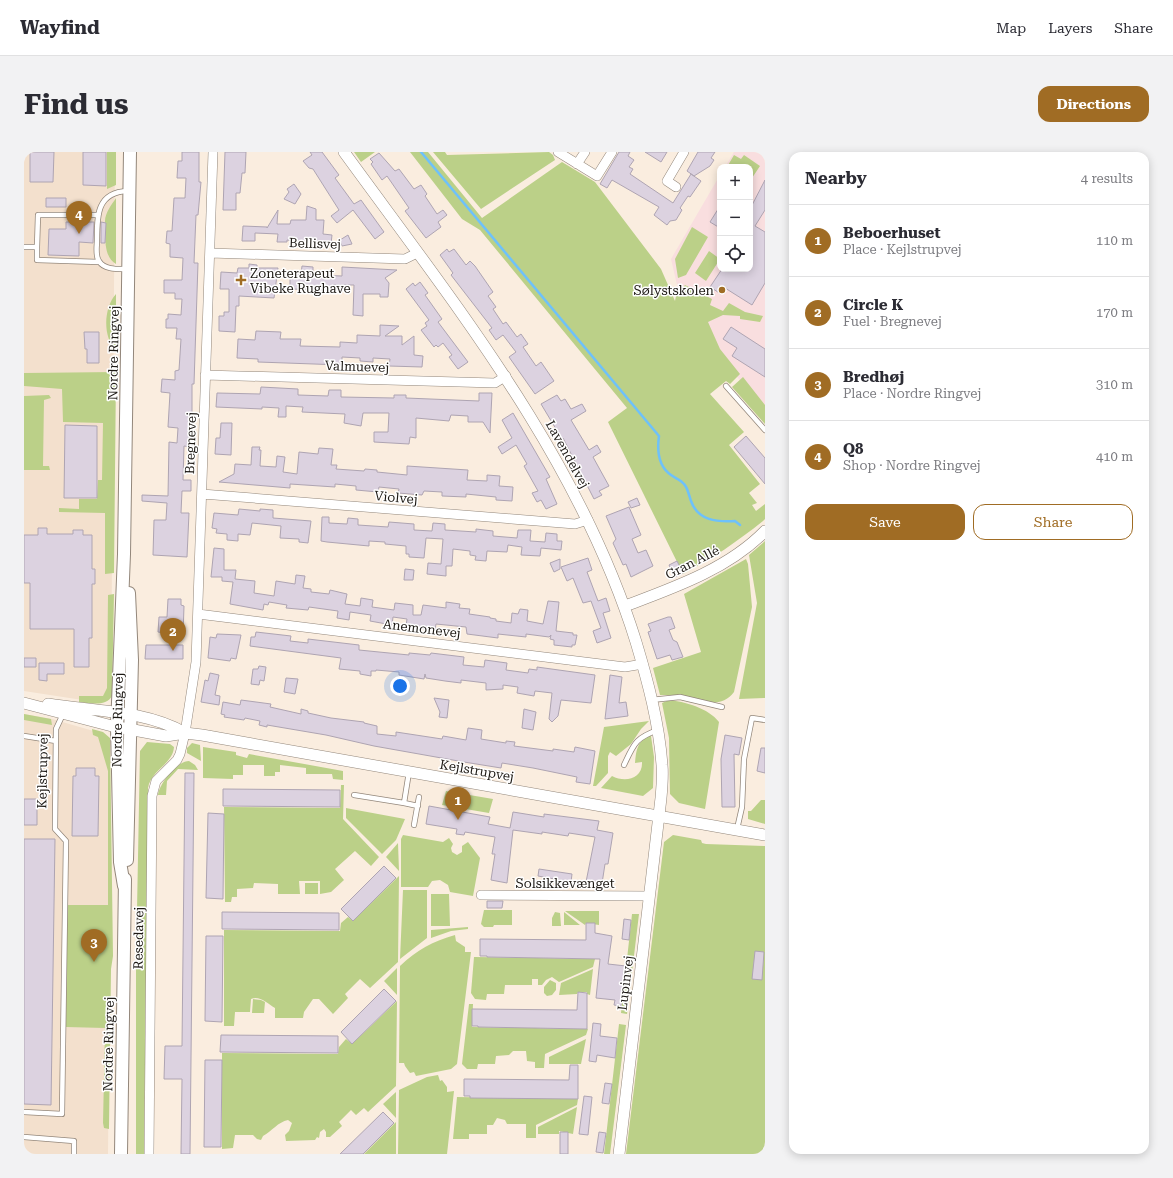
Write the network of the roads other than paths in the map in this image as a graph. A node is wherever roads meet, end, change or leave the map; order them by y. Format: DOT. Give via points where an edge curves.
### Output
graph roads {
  1 [pos="130,152"];
  2 [pos="213,152"];
  3 [pos="344,152"];
  4 [pos="558,152"];
  5 [pos="585,152"];
  6 [pos="612,152"];
  7 [pos="684,152"];
  8 [pos="577,164"];
  9 [pos="676,187"];
  10 [pos="130,191"];
  11 [pos="97,215"];
  12 [pos="24,247"];
  13 [pos="38,247"];
  14 [pos="210,253"];
  15 [pos="417,253"];
  16 [pos="99,262"];
  17 [pos="129,269"];
  18 [pos="206,375"];
  19 [pos="506,376"];
  20 [pos="726,386"];
  21 [pos="765,430"];
  22 [pos="202,494"];
  23 [pos="588,520"];
  24 [pos="765,531"];
  25 [pos="124,554"];
  26 [pos="625,606"];
  27 [pos="198,614"];
  28 [pos="642,664"];
  29 [pos="651,700"];
  30 [pos="29,704"];
  31 [pos="722,707"];
  32 [pos="63,714"];
  33 [pos="117,714"];
  34 [pos="131,716"];
  35 [pos="765,720"];
  36 [pos="117,727"];
  37 [pos="131,729"];
  38 [pos="658,730"];
  39 [pos="185,733"];
  40 [pos="24,736"];
  41 [pos="56,741"];
  42 [pos="624,765"];
  43 [pos="409,772"];
  44 [pos="354,795"];
  45 [pos="419,797"];
  46 [pos="404,803"];
  47 [pos="418,806"];
  48 [pos="658,816"];
  49 [pos="414,825"];
  50 [pos="737,830"];
  51 [pos="765,835"];
  52 [pos="124,886"];
  53 [pos="481,895"];
  54 [pos="649,896"];
  55 [pos="24,1112"];
  56 [pos="24,1137"];
  57 [pos="74,1154"];
  58 [pos="121,1154"];
  59 [pos="149,1154"];
  60 [pos="619,1154"];
  1 -- 10 [label="main road, Nordre Ringvej"];
  2 -- 14 [label="street, Bregnevej"];
  3 -- 15 [label="street, Lavendelvej"];
  4 -- 8 [label="street"];
  5 -- 8 [label="street"];
  6 -- 8 [label="street" via="597,176"];
  7 -- 9 [label="street" via="666,181"];
  10 -- 11 [label="lane" via="118,192 106,198"];
  10 -- 17 [label="main road, Nordre Ringvej"];
  11 -- 13 [label="lane" via="38,215"];
  11 -- 16 [label="lane"];
  12 -- 13 [label="lane"];
  13 -- 16 [label="lane" via="37,260"];
  14 -- 15 [label="street, Bellisvej" via="405,259"];
  14 -- 18 [label="street, Bregnevej"];
  15 -- 19 [label="street, Lavendelvej"];
  16 -- 17 [label="lane" via="107,268"];
  17 -- 25 [label="main road, Nordre Ringvej"];
  18 -- 19 [label="street, Valmuevej" via="495,383"];
  18 -- 22 [label="street, Bregnevej"];
  19 -- 23 [label="street, Lavendelvej" via="558,461"];
  20 -- 21 [label="lane"];
  22 -- 23 [label="street, Violvej" via="575,524"];
  22 -- 27 [label="street, Bregnevej"];
  23 -- 26 [label="street, Lavendelvej"];
  24 -- 26 [label="street, Gran Allé" via="718,566 677,586"];
  25 -- 33 [label="main road, Nordre Ringvej"];
  25 -- 34 [label="main road, Nordre Ringvej" via="129,591 132,660"];
  26 -- 28 [label="street, Lavendelvej"];
  27 -- 28 [label="street, Anemonevej" via="626,666"];
  27 -- 39 [label="street, Bregnevej" via="196,662"];
  28 -- 29 [label="street, Lavendelvej"];
  29 -- 31 [label="lane" via="680,697"];
  29 -- 38 [label="street, Lavendelvej"];
  30 -- 32 [label="street, Kejlstrupvej"];
  30 -- 33 [label="street, Kejlstrupvej" via="47,704"];
  32 -- 36 [label="street, Kejlstrupvej"];
  32 -- 41 [label="lane, Kejlstrupvej" via="56,729"];
  33 -- 34 [label="street, Kejlstrupvej"];
  33 -- 36 [label="main road, Nordre Ringvej"];
  34 -- 37 [label="main road, Nordre Ringvej"];
  34 -- 39 [label="street, Kejlstrupvej" via="170,724"];
  35 -- 50 [label="lane" via="752,718 744,759 742,807"];
  36 -- 37 [label="street, Kejlstrupvej"];
  36 -- 52 [label="main road, Nordre Ringvej" via="120,862"];
  37 -- 39 [label="street, Kejlstrupvej" via="166,736"];
  37 -- 52 [label="main road, Nordre Ringvej" via="129,823"];
  38 -- 42 [label="lane" via="641,736"];
  38 -- 48 [label="street, Lavendelvej" via="662,766"];
  39 -- 43 [label="street, Kejlstrupvej"];
  39 -- 59 [label="street, Resedavej" via="177,760 156,781 152,796"];
  40 -- 41 [label="lane"];
  41 -- 55 [label="lane, Kejlstrupvej" via="55,829 66,841 62,1114"];
  43 -- 46 [label="lane"];
  43 -- 48 [label="street, Kejlstrupvej"];
  44 -- 46 [label="lane"];
  45 -- 47 [label="lane"];
  46 -- 47 [label="lane"];
  47 -- 49 [label="lane"];
  48 -- 50 [label="street, Kejlstrupvej"];
  48 -- 54 [label="street, Lupinvej"];
  50 -- 51 [label="street, Kejlstrupvej"];
  52 -- 58 [label="main road, Nordre Ringvej"];
  53 -- 54 [label="street, Solsikkevænget"];
  54 -- 60 [label="street, Lupinvej"];
  56 -- 57 [label="lane" via="74,1141"];
}
